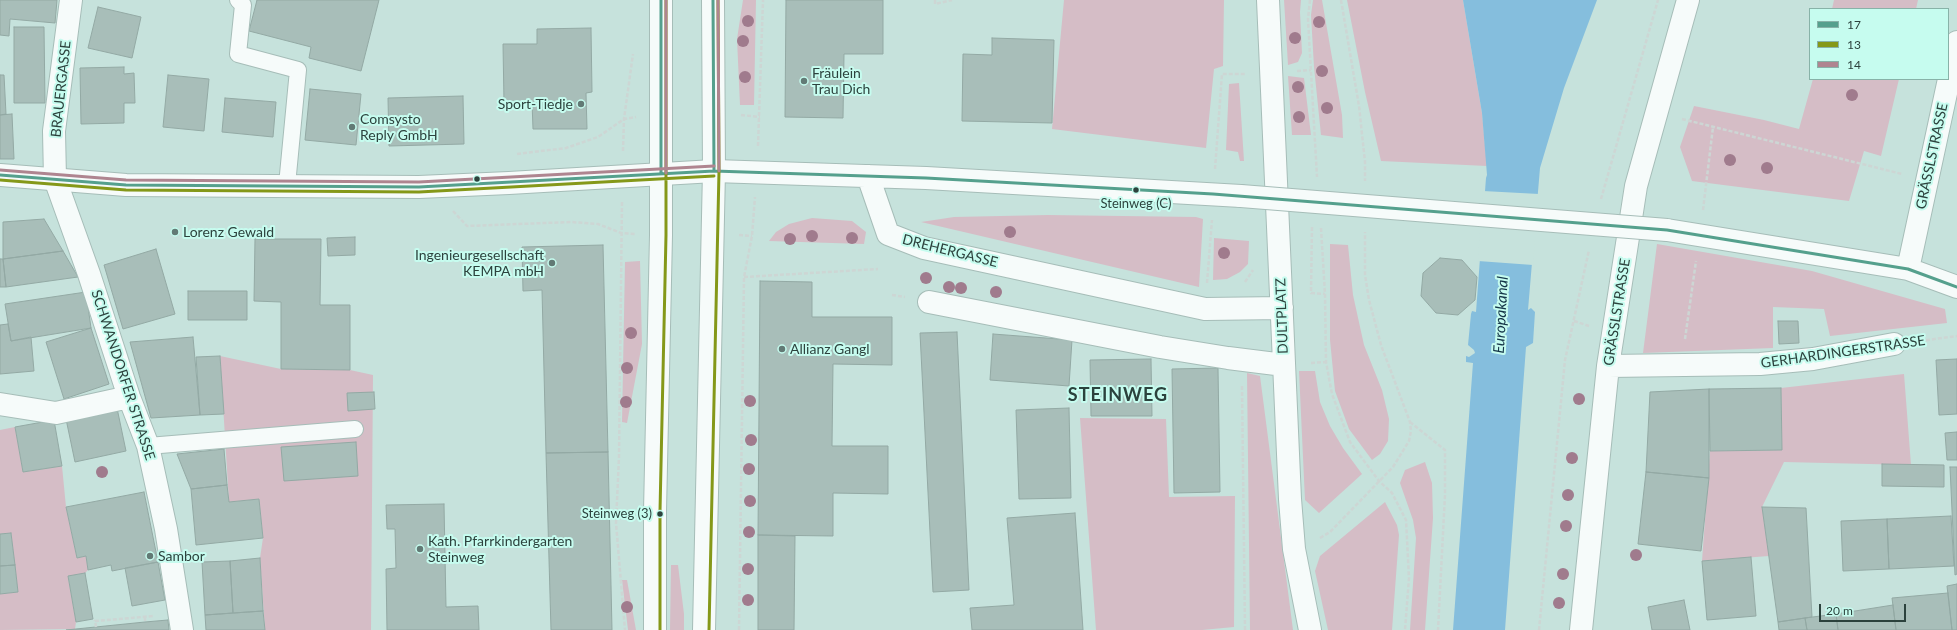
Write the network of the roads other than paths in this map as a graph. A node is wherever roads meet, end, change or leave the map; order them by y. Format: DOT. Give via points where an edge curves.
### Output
graph roads {
  1 [pos="71,0"];
  2 [pos="238,0"];
  3 [pos="661,0"];
  4 [pos="713,0"];
  5 [pos="1268,0"];
  6 [pos="1688,0"];
  7 [pos="1957,42"];
  8 [pos="1949,79"];
  9 [pos="1949,80"];
  10 [pos="714,170"];
  11 [pos="661,173"];
  12 [pos="0,175"];
  13 [pos="868,176"];
  14 [pos="55,179"];
  15 [pos="288,185"];
  16 [pos="1908,269"];
  17 [pos="1957,287"];
  18 [pos="929,302"];
  19 [pos="1282,308"];
  20 [pos="1894,344"];
  21 [pos="1284,365"];
  22 [pos="1608,366"];
  23 [pos="129,397"];
  24 [pos="0,404"];
  25 [pos="355,429"];
  26 [pos="148,446"];
  27 [pos="182,630"];
  28 [pos="655,630"];
  29 [pos="704,630"];
  30 [pos="1310,630"];
  31 [pos="1581,630"];
  1 -- 14 [label="street, BRAUERGASSE" via="54,131"];
  2 -- 15 [label="lane" via="243,5 238,54 298,70"];
  3 -- 11 [label="street"];
  4 -- 10 [label="street"];
  5 -- 19 [label="street, DULTPLATZ"];
  6 -- 22 [label="street, GRÄSSLSTRASSE" via="1636,186"];
  7 -- 8 [label="street, GRÄSSLSTRASSE"];
  9 -- 16 [label="street, GRÄSSLSTRASSE"];
  10 -- 11 [label="street"];
  10 -- 13 [label="street"];
  10 -- 29 [label="street"];
  11 -- 15 [label="street" via="428,186"];
  11 -- 28 [label="street"];
  12 -- 14 [label="street"];
  13 -- 16 [label="street, bridge" via="1213,194 1666,230"];
  13 -- 19 [label="street, DREHERGASSE" via="888,234 924,248 1205,309"];
  14 -- 15 [label="street" via="126,185"];
  14 -- 23 [label="street, SCHWANDORFER STRASSE"];
  16 -- 17 [label="street"];
  18 -- 21 [label="street" via="1160,347"];
  19 -- 21 [label="street, DULTPLATZ"];
  20 -- 22 [label="street, GERHARDINGERSTRASSE" via="1813,359 1760,364"];
  21 -- 30 [label="street, DULTPLATZ" via="1294,549"];
  22 -- 31 [label="street, GRÄSSLSTRASSE"];
  23 -- 24 [label="street" via="56,413"];
  23 -- 26 [label="street, SCHWANDORFER STRASSE"];
  25 -- 26 [label="lane"];
  26 -- 27 [label="street, SCHWANDORFER STRASSE" via="166,529"];
}
